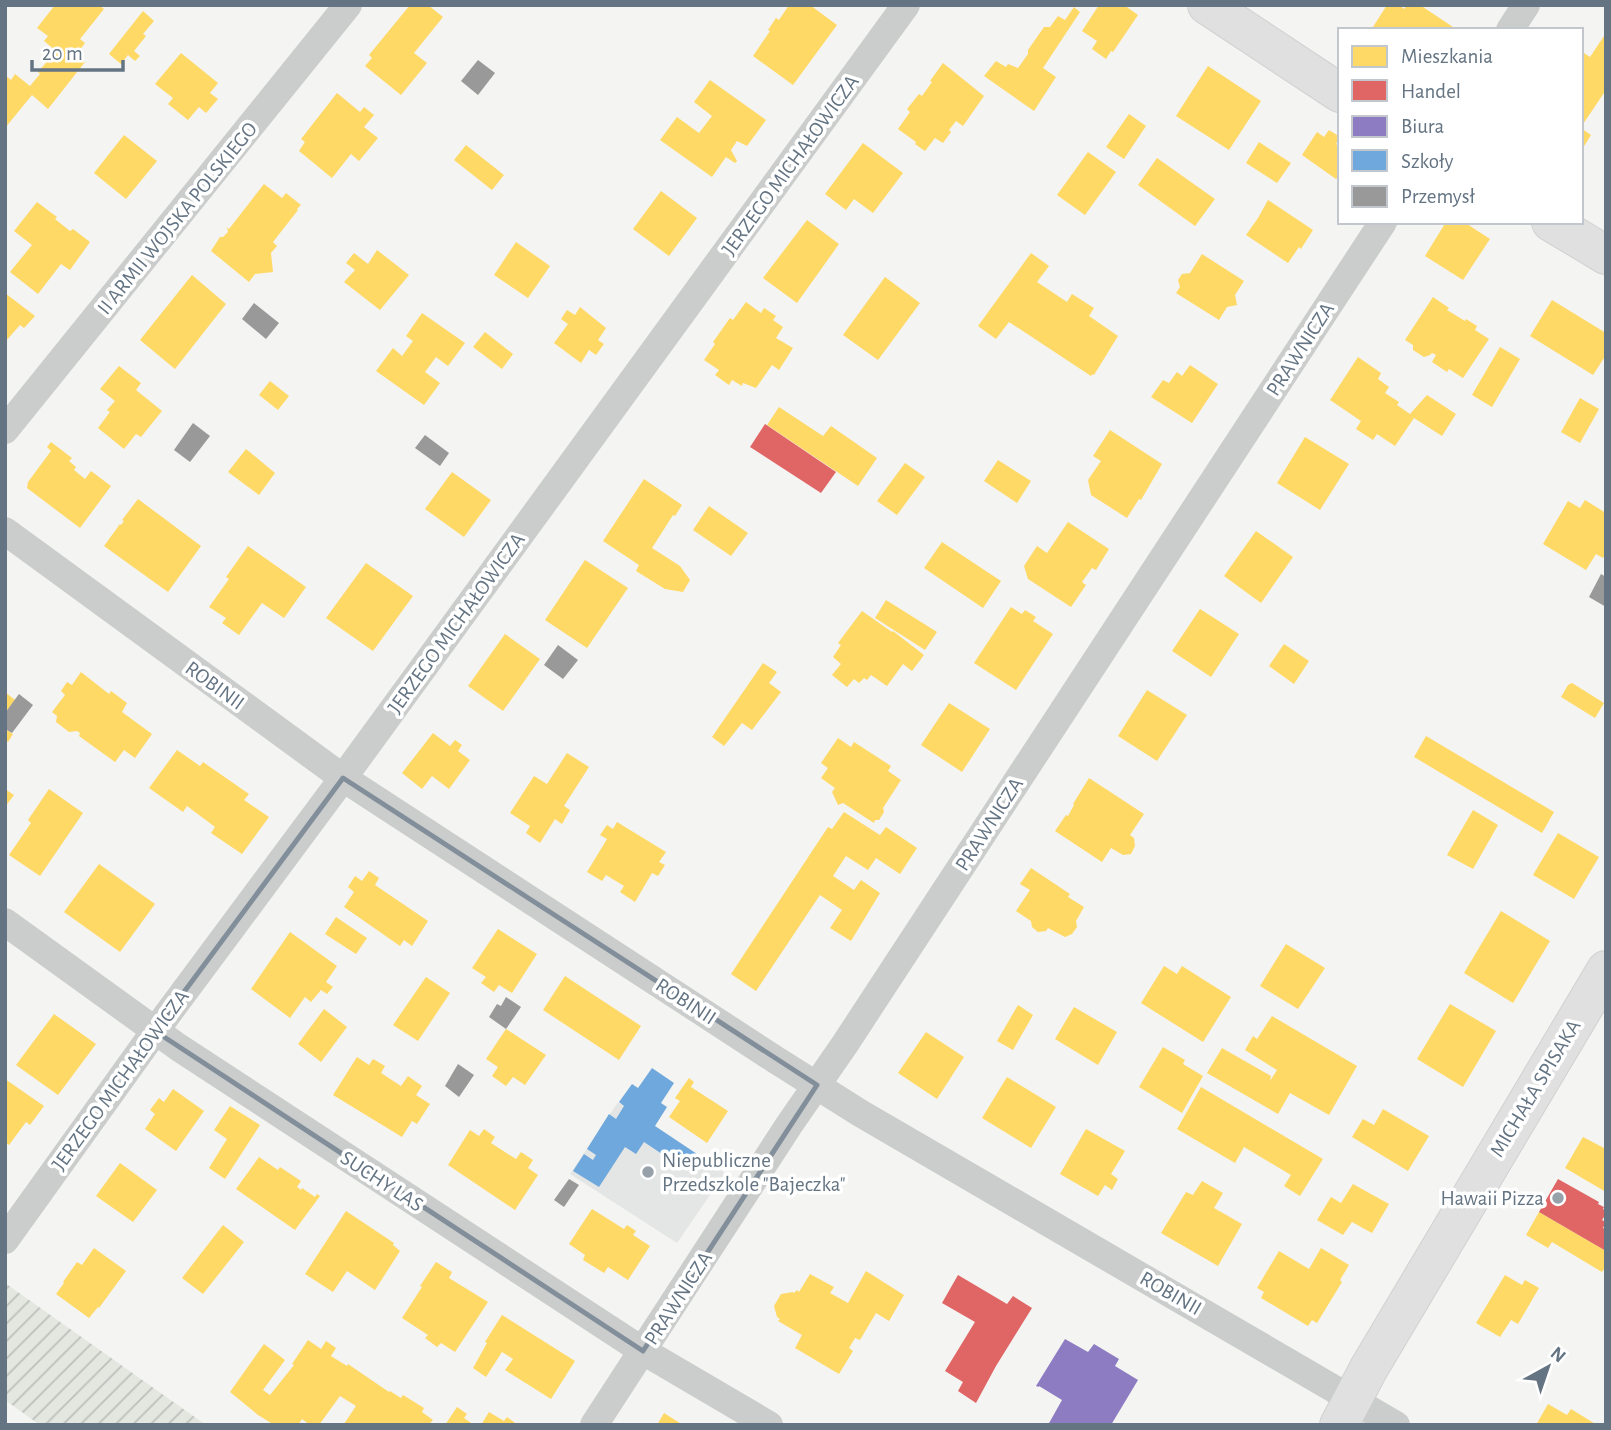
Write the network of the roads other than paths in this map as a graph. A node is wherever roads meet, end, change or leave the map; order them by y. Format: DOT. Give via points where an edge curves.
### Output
graph roads {
  1 [pos="348,5"];
  2 [pos="906,5"];
  3 [pos="1207,5"];
  4 [pos="1526,5"];
  5 [pos="1511,28"];
  6 [pos="1338,92"];
  7 [pos="1382,224"];
  8 [pos="1554,224"];
  9 [pos="1606,255"];
  10 [pos="5,430"];
  11 [pos="5,531"];
  12 [pos="343,778"];
  13 [pos="5,922"];
  14 [pos="1606,970"];
  15 [pos="155,1031"];
  16 [pos="817,1085"];
  17 [pos="5,1240"];
  18 [pos="643,1351"];
  19 [pos="1346,1412"];
  20 [pos="594,1425"];
  21 [pos="769,1425"];
  22 [pos="1396,1425"];
  1 -- 10 [label="street, II ARMII WOJSKA POLSKIEGO"];
  2 -- 12 [label="street, JERZEGO MICHAŁOWICZA"];
  3 -- 6 [label="street"];
  4 -- 5 [label="street"];
  7 -- 16 [label="street, PRAWNICZA"];
  8 -- 9 [label="street"];
  11 -- 12 [label="street, ROBINII"];
  12 -- 15 [label="street, JERZEGO MICHAŁOWICZA"];
  12 -- 16 [label="street, ROBINII"];
  13 -- 15 [label="street, SUCHY LAS"];
  14 -- 19 [label="street, MICHAŁA SPISAKA"];
  15 -- 17 [label="street, JERZEGO MICHAŁOWICZA"];
  15 -- 18 [label="street, SUCHY LAS"];
  16 -- 18 [label="street, PRAWNICZA"];
  16 -- 19 [label="street, ROBINII"];
  18 -- 20 [label="street, PRAWNICZA"];
  18 -- 21 [label="street, SUCHY LAS"];
  19 -- 22 [label="street, ROBINII"];
}
